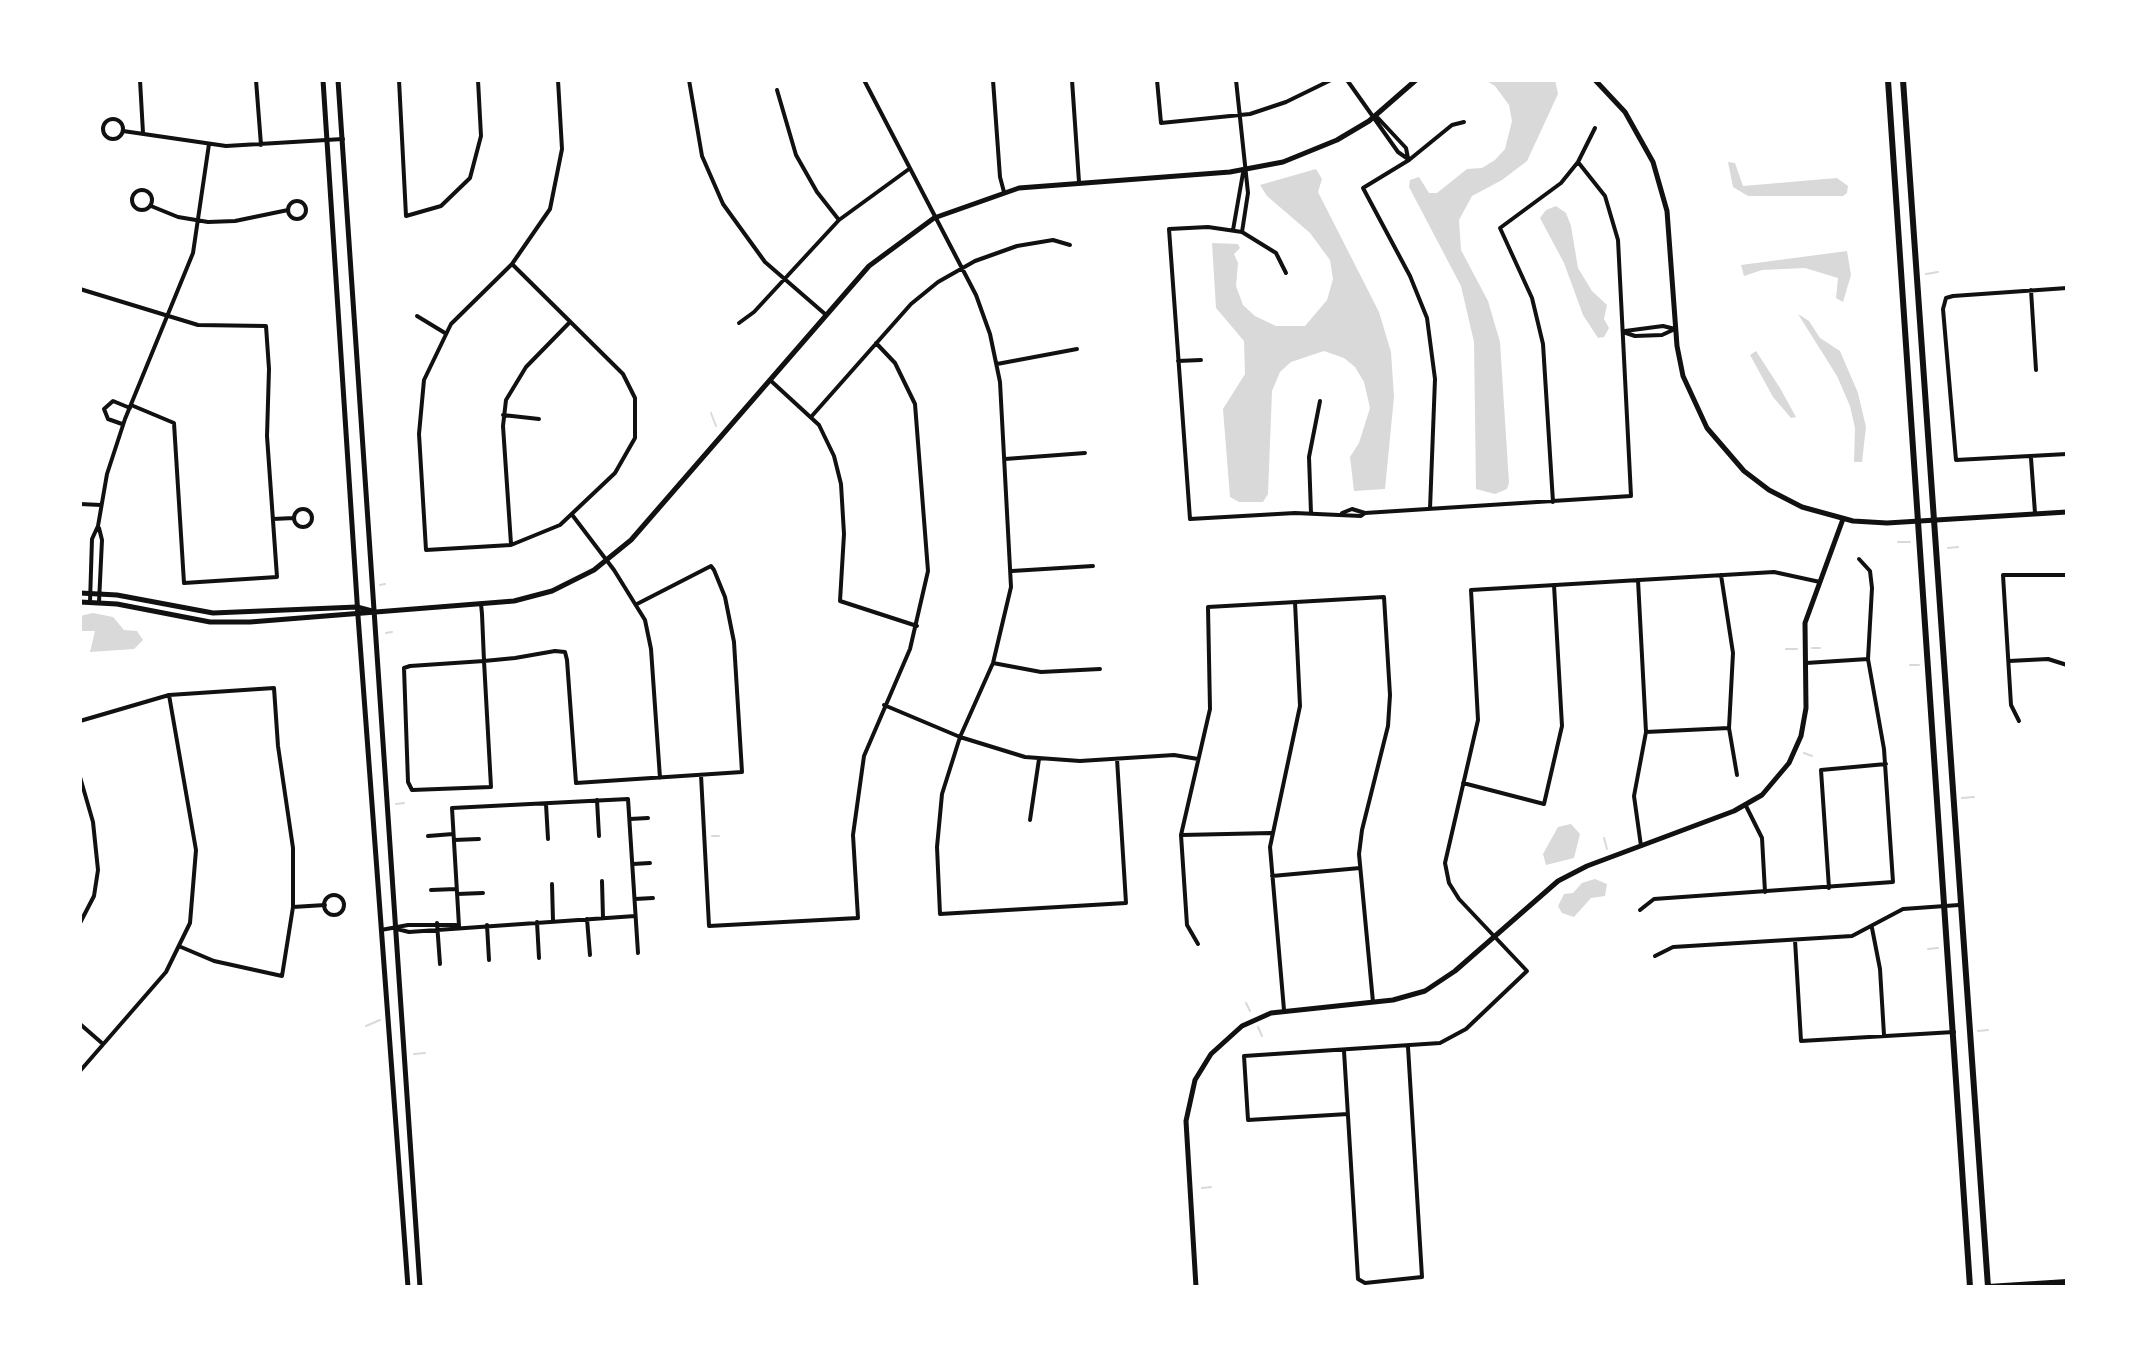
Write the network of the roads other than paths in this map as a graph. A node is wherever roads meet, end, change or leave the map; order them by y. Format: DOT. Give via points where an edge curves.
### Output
graph roads {
  1 [pos="140,80"];
  2 [pos="256,80"];
  3 [pos="323,80"];
  4 [pos="338,80"];
  5 [pos="399,80"];
  6 [pos="478,80"];
  7 [pos="558,80"];
  8 [pos="689,80"];
  9 [pos="864,80"];
  10 [pos="993,80"];
  11 [pos="1072,80"];
  12 [pos="1157,80"];
  13 [pos="1236,80"];
  14 [pos="1331,80"];
  15 [pos="1347,80"];
  16 [pos="1416,80"];
  17 [pos="1595,80"];
  18 [pos="1888,80"];
  19 [pos="1903,80"];
  20 [pos="777,90"];
  21 [pos="1376,116"];
  22 [pos="1239,117"];
  23 [pos="1464,122"];
  24 [pos="1595,128"];
  25 [pos="123,131"];
  26 [pos="143,134"];
  27 [pos="343,139"];
  28 [pos="327,140"];
  29 [pos="209,144"];
  30 [pos="261,145"];
  31 [pos="1409,160"];
  32 [pos="1578,162"];
  33 [pos="909,169"];
  34 [pos="1244,170"];
  35 [pos="1079,182"];
  36 [pos="1004,192"];
  37 [pos="1238,198"];
  38 [pos="1247,198"];
  39 [pos="151,206"];
  40 [pos="288,210"];
  41 [pos="934,218"];
  42 [pos="839,220"];
  43 [pos="199,221"];
  44 [pos="1233,230"];
  45 [pos="1242,232"];
  46 [pos="1070,245"];
  47 [pos="512,264"];
  48 [pos="962,268"];
  49 [pos="1286,273"];
  50 [pos="784,280"];
  51 [pos="2067,288"];
  52 [pos="80,289"];
  53 [pos="2031,290"];
  54 [pos="825,314"];
  55 [pos="168,316"];
  56 [pos="417,316"];
  57 [pos="570,322"];
  58 [pos="739,323"];
  59 [pos="1675,329"];
  60 [pos="1623,332"];
  61 [pos="445,333"];
  62 [pos="876,343"];
  63 [pos="1077,349"];
  64 [pos="1201,360"];
  65 [pos="1178,361"];
  66 [pos="997,364"];
  67 [pos="2036,370"];
  68 [pos="770,380"];
  69 [pos="1320,401"];
  70 [pos="130,407"];
  71 [pos="503,415"];
  72 [pos="811,417"];
  73 [pos="539,419"];
  74 [pos="123,425"];
  75 [pos="1085,453"];
  76 [pos="2067,454"];
  77 [pos="2031,458"];
  78 [pos="1005,459"];
  79 [pos="1553,502"];
  80 [pos="80,504"];
  81 [pos="101,505"];
  82 [pos="1430,509"];
  83 [pos="2067,512"];
  84 [pos="1311,513"];
  85 [pos="2035,513"];
  86 [pos="573,516"];
  87 [pos="294,518"];
  88 [pos="273,519"];
  89 [pos="1843,519"];
  90 [pos="1933,520"];
  91 [pos="1917,521"];
  92 [pos="98,526"];
  93 [pos="511,545"];
  94 [pos="1859,559"];
  95 [pos="608,561"];
  96 [pos="1093,566"];
  97 [pos="1012,571"];
  98 [pos="1721,575"];
  99 [pos="2067,575"];
  100 [pos="1638,580"];
  101 [pos="1820,582"];
  102 [pos="1554,585"];
  103 [pos="89,592"];
  104 [pos="99,592"];
  105 [pos="80,593"];
  106 [pos="80,602"];
  107 [pos="90,602"];
  108 [pos="99,602"];
  109 [pos="1295,602"];
  110 [pos="481,604"];
  111 [pos="637,604"];
  112 [pos="357,607"];
  113 [pos="373,611"];
  114 [pos="358,616"];
  115 [pos="917,626"];
  116 [pos="1868,659"];
  117 [pos="484,661"];
  118 [pos="2009,661"];
  119 [pos="993,663"];
  120 [pos="1804,663"];
  121 [pos="2067,665"];
  122 [pos="1100,669"];
  123 [pos="169,695"];
  124 [pos="884,705"];
  125 [pos="80,721"];
  126 [pos="2019,721"];
  127 [pos="1729,728"];
  128 [pos="1646,732"];
  129 [pos="960,737"];
  130 [pos="1039,759"];
  131 [pos="1117,759"];
  132 [pos="1198,759"];
  133 [pos="1886,764"];
  134 [pos="701,775"];
  135 [pos="1737,775"];
  136 [pos="80,777"];
  137 [pos="660,778"];
  138 [pos="1463,783"];
  139 [pos="597,800"];
  140 [pos="546,804"];
  141 [pos="1746,806"];
  142 [pos="648,818"];
  143 [pos="630,820"];
  144 [pos="1030,820"];
  145 [pos="1271,833"];
  146 [pos="1181,835"];
  147 [pos="428,836"];
  148 [pos="599,836"];
  149 [pos="453,837"];
  150 [pos="479,839"];
  151 [pos="548,839"];
  152 [pos="1641,846"];
  153 [pos="650,863"];
  154 [pos="632,864"];
  155 [pos="1360,868"];
  156 [pos="1272,876"];
  157 [pos="602,881"];
  158 [pos="552,884"];
  159 [pos="1829,888"];
  160 [pos="431,890"];
  161 [pos="456,892"];
  162 [pos="1765,892"];
  163 [pos="483,893"];
  164 [pos="653,898"];
  165 [pos="634,899"];
  166 [pos="325,905"];
  167 [pos="1959,905"];
  168 [pos="1945,906"];
  169 [pos="293,907"];
  170 [pos="1640,910"];
  171 [pos="635,916"];
  172 [pos="603,918"];
  173 [pos="587,919"];
  174 [pos="553,921"];
  175 [pos="537,922"];
  176 [pos="80,923"];
  177 [pos="437,923"];
  178 [pos="487,925"];
  179 [pos="459,926"];
  180 [pos="1872,928"];
  181 [pos="397,929"];
  182 [pos="381,930"];
  183 [pos="437,930"];
  184 [pos="1493,935"];
  185 [pos="1795,940"];
  186 [pos="1198,944"];
  187 [pos="181,947"];
  188 [pos="638,953"];
  189 [pos="590,955"];
  190 [pos="1655,956"];
  191 [pos="539,958"];
  192 [pos="489,960"];
  193 [pos="440,964"];
  194 [pos="1373,1002"];
  195 [pos="1284,1010"];
  196 [pos="80,1024"];
  197 [pos="1954,1032"];
  198 [pos="1884,1035"];
  199 [pos="103,1044"];
  200 [pos="1408,1047"];
  201 [pos="1344,1051"];
  202 [pos="80,1071"];
  203 [pos="1348,1114"];
  204 [pos="2067,1282"];
  205 [pos="1392,1284"];
  206 [pos="408,1287"];
  207 [pos="420,1287"];
  208 [pos="1196,1287"];
  209 [pos="1970,1287"];
  210 [pos="1988,1287"];
  1 -- 26 [label="street"];
  2 -- 30 [label="street"];
  3 -- 28 [label="street"];
  4 -- 27 [label="street"];
  5 -- 6 [label="street" via="406,216 441,206 470,178 481,136"];
  7 -- 47 [label="street" via="562,149 556,190 539,229"];
  8 -- 50 [label="street" via="695,130 711,182 750,245"];
  9 -- 33 [label="street"];
  10 -- 36 [label="street"];
  11 -- 35 [label="street"];
  12 -- 22 [label="street" via="1161,123"];
  13 -- 22 [label="street"];
  14 -- 22 [label="street"];
  15 -- 21 [label="street"];
  16 -- 21 [label="street"];
  17 -- 59 [label="street" via="1631,121 1660,181 1670,234"];
  18 -- 91 [label="main road"];
  19 -- 90 [label="main road"];
  20 -- 42 [label="street" via="796,155"];
  21 -- 31 [label="street" via="1406,148"];
  21 -- 34 [label="street" via="1313,151"];
  22 -- 34 [label="street"];
  23 -- 31 [label="street" via="1452,125"];
  24 -- 32 [label="street"];
  25 -- 25 [label="street" via="116,119 103,127 110,138"];
  25 -- 26 [label="street"];
  26 -- 29 [label="street"];
  27 -- 28 [label="street"];
  27 -- 113 [label="street"];
  28 -- 30 [label="street"];
  28 -- 112 [label="street"];
  29 -- 30 [label="street"];
  29 -- 43 [label="street"];
  31 -- 82 [label="street" via="1363,188 1427,318 1435,379"];
  32 -- 60 [label="street" via="1598,184 1610,209 1618,240"];
  32 -- 79 [label="street" via="1542,199 1500,228 1532,298 1543,344"];
  33 -- 41 [label="street"];
  33 -- 42 [label="street"];
  34 -- 35 [label="street"];
  34 -- 37 [label="street"];
  34 -- 38 [label="street"];
  35 -- 36 [label="street"];
  36 -- 41 [label="street"];
  37 -- 38 [label="street"];
  37 -- 44 [label="street"];
  38 -- 45 [label="street"];
  39 -- 39 [label="street" via="149,193 141,190 134,195 136,208"];
  39 -- 43 [label="street"];
  40 -- 40 [label="street" via="297,220 306,209 296,201"];
  40 -- 43 [label="street" via="235,221"];
  41 -- 48 [label="street"];
  41 -- 54 [label="street" via="876,260"];
  42 -- 50 [label="street"];
  43 -- 55 [label="street" via="193,253"];
  44 -- 45 [label="street"];
  44 -- 65 [label="street" via="1169,229"];
  45 -- 49 [label="street" via="1276,253"];
  46 -- 48 [label="street" via="1037,241"];
  47 -- 57 [label="street"];
  47 -- 61 [label="street"];
  48 -- 62 [label="street" via="911,304"];
  48 -- 66 [label="street" via="987,322"];
  50 -- 54 [label="street"];
  50 -- 58 [label="street"];
  51 -- 53 [label="street"];
  52 -- 55 [label="street"];
  53 -- 67 [label="street"];
  53 -- 77 [label="street" via="1946,298 1943,309 1956,460"];
  54 -- 68 [label="street"];
  55 -- 70 [label="street"];
  55 -- 88 [label="street" via="210,327 266,326"];
  56 -- 61 [label="street"];
  57 -- 71 [label="street" via="512,387"];
  57 -- 86 [label="street" via="623,374 638,415 623,463"];
  59 -- 60 [label="street" via="1662,335"];
  59 -- 89 [label="street" via="1689,392 1728,455 1778,496"];
  60 -- 79 [label="street" via="1631,496"];
  61 -- 93 [label="street" via="421,397 426,550"];
  62 -- 72 [label="street"];
  62 -- 115 [label="street" via="904,376 919,421 928,571"];
  63 -- 66 [label="street"];
  64 -- 65 [label="street"];
  65 -- 84 [label="street" via="1190,519"];
  66 -- 78 [label="street"];
  68 -- 72 [label="street"];
  68 -- 95 [label="street"];
  69 -- 84 [label="street" via="1309,457"];
  70 -- 74 [label="street"];
  70 -- 74 [label="street" via="113,401 104,409 108,419"];
  70 -- 88 [label="street" via="174,423 184,583 277,577"];
  71 -- 73 [label="street"];
  71 -- 93 [label="street"];
  72 -- 115 [label="street" via="830,444 841,484 845,558 840,601"];
  74 -- 81 [label="street"];
  75 -- 78 [label="street"];
  76 -- 77 [label="street"];
  77 -- 85 [label="street"];
  78 -- 97 [label="street"];
  79 -- 82 [label="street"];
  80 -- 81 [label="street"];
  81 -- 92 [label="street"];
  82 -- 84 [label="street" via="1348,517"];
  83 -- 85 [label="street"];
  85 -- 90 [label="street"];
  86 -- 93 [label="street"];
  86 -- 95 [label="street"];
  87 -- 87 [label="street" via="304,527 312,516 304,508"];
  87 -- 88 [label="street"];
  89 -- 91 [label="street"];
  89 -- 101 [label="street"];
  90 -- 91 [label="street"];
  90 -- 167 [label="main road"];
  91 -- 168 [label="main road"];
  92 -- 103 [label="street" via="92,539"];
  92 -- 104 [label="street"];
  94 -- 116 [label="street" via="1870,571 1872,588"];
  95 -- 110 [label="street" via="552,591"];
  95 -- 111 [label="street"];
  96 -- 97 [label="street"];
  97 -- 119 [label="street"];
  98 -- 100 [label="street"];
  98 -- 101 [label="street" via="1781,572"];
  98 -- 127 [label="street" via="1733,653"];
  99 -- 118 [label="street" via="2003,575"];
  100 -- 102 [label="street"];
  100 -- 128 [label="street"];
  101 -- 120 [label="street" via="1805,623"];
  102 -- 138 [label="street" via="1471,590 1478,720"];
  102 -- 138 [label="street" via="1562,726 1544,804"];
  103 -- 104 [label="street"];
  103 -- 105 [label="street"];
  103 -- 107 [label="street"];
  104 -- 108 [label="street"];
  104 -- 112 [label="street" via="213,613"];
  106 -- 107 [label="street"];
  107 -- 108 [label="street"];
  108 -- 114 [label="street" via="210,622"];
  109 -- 132 [label="street" via="1208,607 1211,692"];
  109 -- 145 [label="street" via="1300,706"];
  109 -- 155 [label="street" via="1384,597 1389,711 1362,830"];
  110 -- 113 [label="street"];
  110 -- 117 [label="street"];
  111 -- 134 [label="street" via="711,566 725,597 734,642 742,772"];
  111 -- 137 [label="street" via="651,649"];
  112 -- 113 [label="street"];
  112 -- 114 [label="street"];
  113 -- 114 [label="street"];
  113 -- 181 [label="street"];
  114 -- 182 [label="street"];
  115 -- 124 [label="street"];
  116 -- 120 [label="street"];
  116 -- 133 [label="street"];
  117 -- 117 [label="street" via="404,668 412,790 491,787"];
  117 -- 137 [label="street" via="565,652 576,783"];
  118 -- 121 [label="street" via="2048,659"];
  118 -- 126 [label="street" via="2011,705"];
  119 -- 122 [label="street" via="1041,672"];
  119 -- 129 [label="street"];
  120 -- 141 [label="street" via="1805,715 1799,743 1778,778"];
  123 -- 125 [label="street"];
  123 -- 169 [label="street" via="274,688 293,848"];
  123 -- 187 [label="street" via="196,850 193,910"];
  124 -- 129 [label="street"];
  124 -- 134 [label="street" via="864,756 855,810 858,918 709,926"];
  127 -- 128 [label="street"];
  127 -- 135 [label="street"];
  128 -- 152 [label="street" via="1634,796"];
  129 -- 130 [label="street"];
  129 -- 131 [label="street" via="940,811 940,914 1126,903"];
  130 -- 131 [label="street"];
  130 -- 144 [label="street"];
  131 -- 132 [label="street"];
  132 -- 146 [label="street"];
  133 -- 159 [label="street" via="1893,882"];
  133 -- 159 [label="street" via="1821,770"];
  134 -- 137 [label="street"];
  136 -- 176 [label="street" via="98,861 94,896"];
  138 -- 184 [label="street" via="1448,843 1447,874 1459,899"];
  139 -- 140 [label="street"];
  139 -- 143 [label="street" via="628,799"];
  139 -- 148 [label="street"];
  140 -- 149 [label="street" via="452,808"];
  140 -- 151 [label="street"];
  141 -- 152 [label="street"];
  141 -- 162 [label="street" via="1762,838"];
  142 -- 143 [label="street"];
  143 -- 154 [label="street"];
  145 -- 146 [label="street"];
  145 -- 156 [label="street"];
  146 -- 186 [label="street" via="1187,925"];
  147 -- 149 [label="street"];
  149 -- 150 [label="street"];
  149 -- 161 [label="street"];
  152 -- 184 [label="street" via="1550,885"];
  153 -- 154 [label="street"];
  154 -- 165 [label="street"];
  155 -- 156 [label="street"];
  155 -- 194 [label="street"];
  156 -- 195 [label="street"];
  157 -- 172 [label="street"];
  158 -- 174 [label="street"];
  159 -- 162 [label="street"];
  160 -- 161 [label="street"];
  161 -- 163 [label="street"];
  161 -- 179 [label="street"];
  162 -- 170 [label="street" via="1654,899"];
  164 -- 165 [label="street"];
  165 -- 171 [label="street"];
  166 -- 166 [label="street" via="332,915 344,908 342,899 334,896"];
  166 -- 169 [label="street"];
  167 -- 168 [label="street"];
  167 -- 210 [label="main road"];
  168 -- 180 [label="street" via="1903,909"];
  168 -- 197 [label="main road"];
  169 -- 187 [label="street" via="282,976 214,961"];
  171 -- 172 [label="street"];
  171 -- 188 [label="street"];
  172 -- 173 [label="street"];
  173 -- 174 [label="street"];
  173 -- 189 [label="street"];
  174 -- 175 [label="street"];
  175 -- 178 [label="street"];
  175 -- 191 [label="street"];
  177 -- 179 [label="street"];
  177 -- 181 [label="street"];
  177 -- 183 [label="street"];
  178 -- 179 [label="street"];
  178 -- 192 [label="street"];
  179 -- 183 [label="street"];
  180 -- 185 [label="street" via="1852,936"];
  180 -- 198 [label="street"];
  181 -- 182 [label="street"];
  181 -- 183 [label="street"];
  181 -- 207 [label="street"];
  182 -- 206 [label="street"];
  183 -- 193 [label="street"];
  184 -- 194 [label="street" via="1434,986"];
  184 -- 200 [label="street" via="1527,971 1458,1035"];
  185 -- 190 [label="street" via="1673,947"];
  185 -- 198 [label="street" via="1801,1041"];
  187 -- 199 [label="street"];
  194 -- 195 [label="street"];
  195 -- 208 [label="street" via="1250,1021 1211,1054 1195,1080 1186,1121"];
  196 -- 199 [label="street"];
  197 -- 198 [label="street"];
  197 -- 209 [label="main road"];
  199 -- 202 [label="street"];
  200 -- 201 [label="street"];
  200 -- 205 [label="street" via="1422,1277"];
  201 -- 203 [label="street"];
  201 -- 203 [label="street" via="1244,1056 1248,1120"];
  203 -- 205 [label="street" via="1358,1279"];
  204 -- 210 [label="main road"];
}
